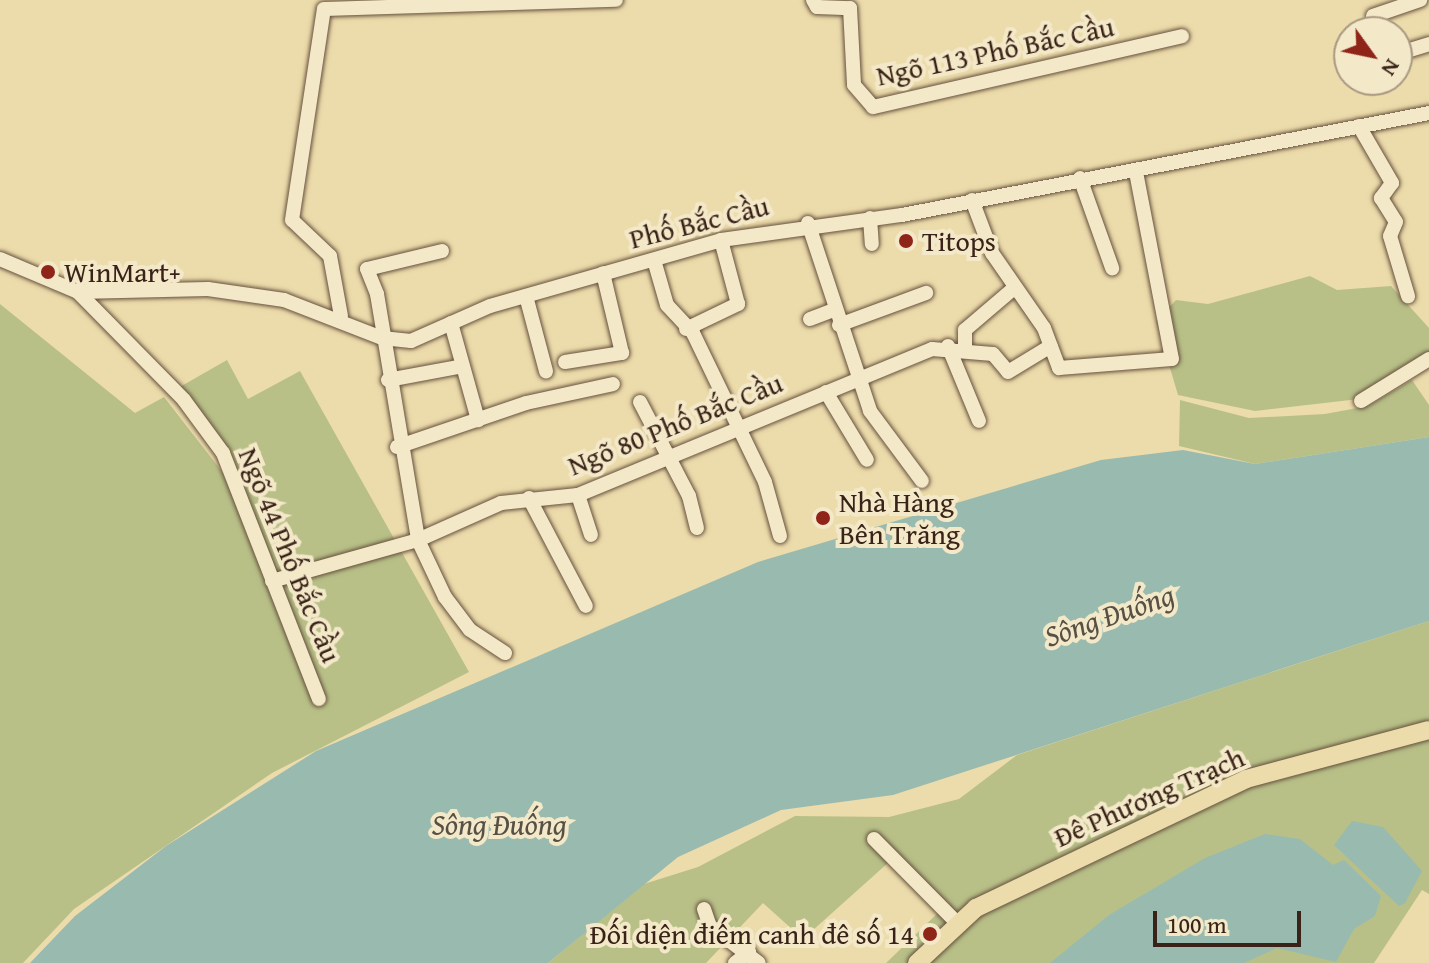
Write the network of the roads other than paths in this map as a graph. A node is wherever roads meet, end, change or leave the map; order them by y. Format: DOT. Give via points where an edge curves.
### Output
graph roads {
  1 [pos="616,0"];
  2 [pos="813,0"];
  3 [pos="1420,0"];
  4 [pos="1373,16"];
  5 [pos="1182,36"];
  6 [pos="1429,113"];
  7 [pos="1359,126"];
  8 [pos="1136,172"];
  9 [pos="1080,178"];
  10 [pos="972,200"];
  11 [pos="870,218"];
  12 [pos="808,223"];
  13 [pos="721,240"];
  14 [pos="872,244"];
  15 [pos="442,251"];
  16 [pos="0,259"];
  17 [pos="654,260"];
  18 [pos="1112,268"];
  19 [pos="603,273"];
  20 [pos="1013,289"];
  21 [pos="78,292"];
  22 [pos="926,293"];
  23 [pos="526,296"];
  24 [pos="1408,296"];
  25 [pos="834,310"];
  26 [pos="341,316"];
  27 [pos="810,319"];
  28 [pos="451,323"];
  29 [pos="839,325"];
  30 [pos="686,329"];
  31 [pos="382,338"];
  32 [pos="948,346"];
  33 [pos="1051,346"];
  34 [pos="965,347"];
  35 [pos="1429,359"];
  36 [pos="565,362"];
  37 [pos="463,366"];
  38 [pos="546,371"];
  39 [pos="388,380"];
  40 [pos="857,380"];
  41 [pos="613,384"];
  42 [pos="826,392"];
  43 [pos="1361,401"];
  44 [pos="640,402"];
  45 [pos="478,420"];
  46 [pos="979,421"];
  47 [pos="737,428"];
  48 [pos="397,447"];
  49 [pos="669,457"];
  50 [pos="867,460"];
  51 [pos="922,481"];
  52 [pos="578,495"];
  53 [pos="529,498"];
  54 [pos="697,528"];
  55 [pos="591,535"];
  56 [pos="780,536"];
  57 [pos="418,540"];
  58 [pos="272,581"];
  59 [pos="586,606"];
  60 [pos="505,653"];
  61 [pos="319,699"];
  62 [pos="1429,730"];
  63 [pos="874,839"];
  64 [pos="704,909"];
  65 [pos="958,924"];
  66 [pos="754,958"];
  67 [pos="735,963"];
  68 [pos="917,963"];
  1 -- 26 [label="street" via="324,9 292,220 330,256"];
  2 -- 5 [label="street, Ngõ 113 Phố Bắc Cầu" via="817,7 850,8 854,85 873,107"];
  3 -- 4 [label="street"];
  6 -- 7 [label="street, Phố Bắc Cầu"];
  7 -- 8 [label="street, Phố Bắc Cầu"];
  7 -- 24 [label="street" via="1392,183 1381,198 1396,222 1390,236"];
  8 -- 9 [label="street, Phố Bắc Cầu"];
  8 -- 33 [label="street" via="1172,359 1059,368"];
  9 -- 10 [label="street, Phố Bắc Cầu"];
  9 -- 18 [label="street"];
  10 -- 11 [label="street, Phố Bắc Cầu"];
  10 -- 20 [label="street"];
  11 -- 12 [label="street, Phố Bắc Cầu"];
  11 -- 14 [label="street"];
  12 -- 13 [label="street, Phố Bắc Cầu"];
  12 -- 25 [label="street"];
  13 -- 17 [label="street, Phố Bắc Cầu"];
  13 -- 30 [label="street" via="738,304"];
  15 -- 31 [label="street" via="367,269"];
  16 -- 21 [label="street"];
  17 -- 19 [label="street, Phố Bắc Cầu"];
  17 -- 30 [label="street" via="667,305"];
  19 -- 23 [label="street, Phố Bắc Cầu"];
  19 -- 36 [label="street" via="622,353"];
  20 -- 33 [label="street"];
  20 -- 34 [label="street" via="965,330"];
  21 -- 26 [label="street" via="208,289"];
  21 -- 58 [label="street, Ngõ 44 Phố Bắc Cầu" via="184,400 223,453"];
  22 -- 29 [label="street"];
  23 -- 28 [label="street, Phố Bắc Cầu"];
  23 -- 38 [label="street"];
  25 -- 27 [label="street"];
  25 -- 29 [label="street"];
  26 -- 31 [label="street"];
  28 -- 31 [label="street, Phố Bắc Cầu" via="411,341"];
  28 -- 37 [label="street"];
  29 -- 40 [label="street"];
  30 -- 47 [label="street"];
  31 -- 39 [label="street"];
  32 -- 34 [label="street, Ngõ 80 Phố Bắc Cầu"];
  32 -- 40 [label="street, Ngõ 80 Phố Bắc Cầu"];
  32 -- 46 [label="street"];
  33 -- 34 [label="street" via="1008,372 993,354"];
  35 -- 43 [label="street"];
  37 -- 39 [label="street"];
  37 -- 45 [label="street"];
  39 -- 48 [label="street"];
  40 -- 42 [label="street, Ngõ 80 Phố Bắc Cầu"];
  40 -- 51 [label="street" via="870,411"];
  41 -- 45 [label="street"];
  42 -- 47 [label="street, Ngõ 80 Phố Bắc Cầu"];
  42 -- 50 [label="street"];
  44 -- 49 [label="street"];
  45 -- 48 [label="street"];
  47 -- 49 [label="street, Ngõ 80 Phố Bắc Cầu"];
  47 -- 56 [label="street" via="765,482"];
  48 -- 57 [label="street"];
  49 -- 52 [label="street, Ngõ 80 Phố Bắc Cầu"];
  49 -- 54 [label="street"];
  52 -- 53 [label="street, Ngõ 80 Phố Bắc Cầu"];
  52 -- 55 [label="street"];
  53 -- 57 [label="street, Ngõ 80 Phố Bắc Cầu" via="465,515"];
  53 -- 59 [label="street"];
  57 -- 58 [label="street, Ngõ 80 Phố Bắc Cầu"];
  57 -- 60 [label="street" via="445,597 470,630"];
  58 -- 61 [label="street, Ngõ 44 Phố Bắc Cầu"];
  62 -- 65 [label="main road, Đê Phương Trạch" via="1246,779 976,908"];
  63 -- 65 [label="street"];
  64 -- 66 [label="street" via="710,926"];
  65 -- 68 [label="main road, Đê Phương Trạch"];
  66 -- 67 [label="street"];
}
